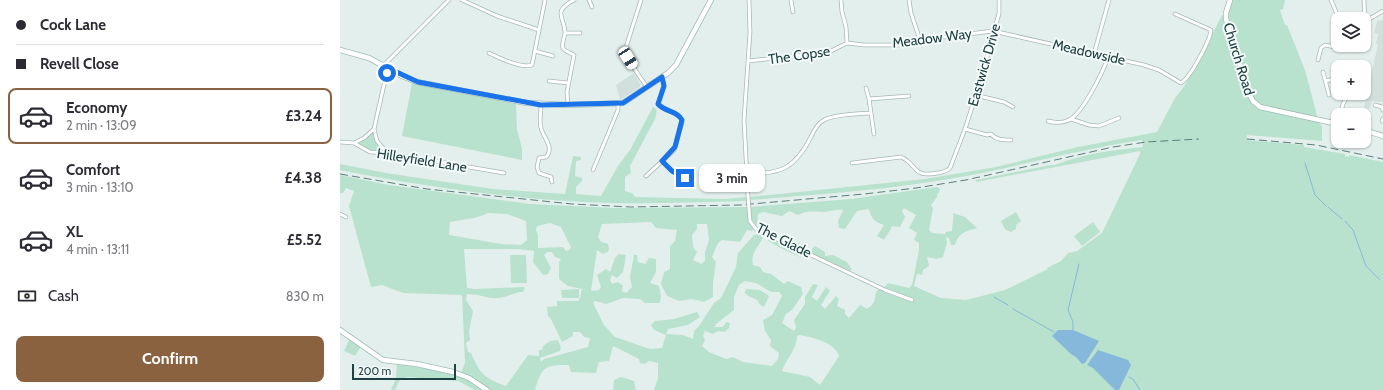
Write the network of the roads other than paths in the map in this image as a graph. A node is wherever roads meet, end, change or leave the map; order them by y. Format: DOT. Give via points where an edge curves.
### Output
graph roads {
  1 [pos="449,0"];
  2 [pos="462,0"];
  3 [pos="545,0"];
  4 [pos="574,0"];
  5 [pos="589,0"];
  6 [pos="641,0"];
  7 [pos="711,0"];
  8 [pos="749,0"];
  9 [pos="791,0"];
  10 [pos="841,0"];
  11 [pos="909,0"];
  12 [pos="999,0"];
  13 [pos="1109,0"];
  14 [pos="1230,0"];
  15 [pos="1332,0"];
  16 [pos="1364,0"];
  17 [pos="592,7"];
  18 [pos="1383,11"];
  19 [pos="793,12"];
  20 [pos="1336,12"];
  21 [pos="1365,12"];
  22 [pos="1175,14"];
  23 [pos="1371,18"];
  24 [pos="539,30"];
  25 [pos="993,31"];
  26 [pos="565,33"];
  27 [pos="580,33"];
  28 [pos="920,40"];
  29 [pos="847,43"];
  30 [pos="1331,46"];
  31 [pos="340,50"];
  32 [pos="535,52"];
  33 [pos="489,53"];
  34 [pos="1094,54"];
  35 [pos="553,56"];
  36 [pos="1108,57"];
  37 [pos="1318,60"];
  38 [pos="748,61"];
  39 [pos="383,66"];
  40 [pos="390,69"];
  41 [pos="1323,72"];
  42 [pos="662,77"];
  43 [pos="1331,80"];
  44 [pos="549,81"];
  45 [pos="1326,81"];
  46 [pos="568,83"];
  47 [pos="647,87"];
  48 [pos="866,88"];
  49 [pos="975,95"];
  50 [pos="1329,95"];
  51 [pos="909,96"];
  52 [pos="869,99"];
  53 [pos="618,103"];
  54 [pos="541,105"];
  55 [pos="568,105"];
  56 [pos="1375,105"];
  57 [pos="1013,107"];
  58 [pos="1383,110"];
  59 [pos="870,113"];
  60 [pos="1119,118"];
  61 [pos="1070,119"];
  62 [pos="1048,121"];
  63 [pos="1331,122"];
  64 [pos="374,129"];
  65 [pos="965,129"];
  66 [pos="1371,132"];
  67 [pos="874,134"];
  68 [pos="1383,136"];
  69 [pos="1011,140"];
  70 [pos="340,142"];
  71 [pos="354,143"];
  72 [pos="387,153"];
  73 [pos="662,161"];
  74 [pos="852,163"];
  75 [pos="593,170"];
  76 [pos="504,174"];
  77 [pos="747,174"];
  78 [pos="646,176"];
  79 [pos="693,180"];
  80 [pos="552,182"];
  81 [pos="340,214"];
  82 [pos="346,217"];
  83 [pos="912,300"];
  84 [pos="340,330"];
  85 [pos="487,390"];
  1 -- 39 [label="street"];
  2 -- 24 [label="street" via="497,16"];
  3 -- 24 [label="street"];
  4 -- 26 [label="street" via="563,8 561,13"];
  5 -- 17 [label="street"];
  6 -- 47 [label="street" via="627,51 628,58"];
  7 -- 42 [label="street" via="679,60"];
  8 -- 38 [label="street, The Glade" via="751,15"];
  9 -- 19 [label="street"];
  10 -- 29 [label="street"];
  11 -- 28 [label="street"];
  12 -- 25 [label="street, Eastwick Drive" via="999,14"];
  13 -- 34 [label="street"];
  14 -- 63 [label="street, Church Road" via="1226,19 1253,102 1260,107"];
  15 -- 20 [label="street"];
  16 -- 21 [label="street"];
  18 -- 23 [label="street"];
  22 -- 36 [label="street, Meadowside" via="1211,30 1197,61 1181,83 1156,69"];
  24 -- 32 [label="street"];
  25 -- 28 [label="street, Meadow Way"];
  25 -- 34 [label="street, Meadowside"];
  25 -- 49 [label="street, Eastwick Drive" via="985,67"];
  26 -- 27 [label="street"];
  26 -- 46 [label="street" via="562,47 574,55"];
  28 -- 29 [label="street, Meadow Way" via="904,45"];
  29 -- 38 [label="street, The Copse" via="830,52"];
  30 -- 37 [label="street" via="1325,45 1321,48"];
  31 -- 39 [label="street" via="366,57"];
  32 -- 33 [label="street" via="532,65 528,66"];
  32 -- 35 [label="street"];
  34 -- 36 [label="street, Meadowside"];
  36 -- 61 [label="street" via="1086,102"];
  38 -- 77 [label="street, The Glade" via="744,120"];
  39 -- 40 [label="street"];
  40 -- 54 [label="street" via="418,82"];
  40 -- 64 [label="street" via="386,76"];
  41 -- 45 [label="street"];
  42 -- 47 [label="street"];
  42 -- 73 [label="street" via="664,86 658,104 678,114 682,120 675,147"];
  43 -- 45 [label="street"];
  44 -- 46 [label="street"];
  45 -- 50 [label="street"];
  46 -- 55 [label="street"];
  47 -- 53 [label="street" via="625,102"];
  48 -- 52 [label="street"];
  49 -- 57 [label="street" via="1004,102"];
  49 -- 65 [label="street, Eastwick Drive"];
  51 -- 52 [label="street"];
  52 -- 59 [label="street"];
  53 -- 55 [label="street"];
  53 -- 75 [label="street" via="618,110"];
  54 -- 55 [label="street"];
  54 -- 80 [label="street" via="540,126 549,145 549,154 539,158 537,167 539,173 551,176"];
  56 -- 58 [label="street" via="1382,107"];
  59 -- 67 [label="street"];
  59 -- 77 [label="street" via="825,120 817,126 799,158 791,165 777,171"];
  60 -- 61 [label="street" via="1099,126"];
  61 -- 62 [label="street"];
  64 -- 71 [label="street"];
  64 -- 72 [label="street" via="377,142"];
  65 -- 69 [label="street"];
  65 -- 74 [label="street, Eastwick Drive" via="952,165 945,172 923,174 904,159 897,157"];
  66 -- 68 [label="street"];
  70 -- 71 [label="street, Hilleyfield Lane"];
  71 -- 72 [label="street, Hilleyfield Lane" via="370,152"];
  72 -- 76 [label="street, Hilleyfield Lane"];
  73 -- 78 [label="street"];
  73 -- 79 [label="street" via="672,171"];
  77 -- 83 [label="street, The Glade, bridge" via="750,220 756,229 885,290"];
  81 -- 82 [label="street"];
  84 -- 85 [label="street" via="384,360 453,372 469,378"];
}
